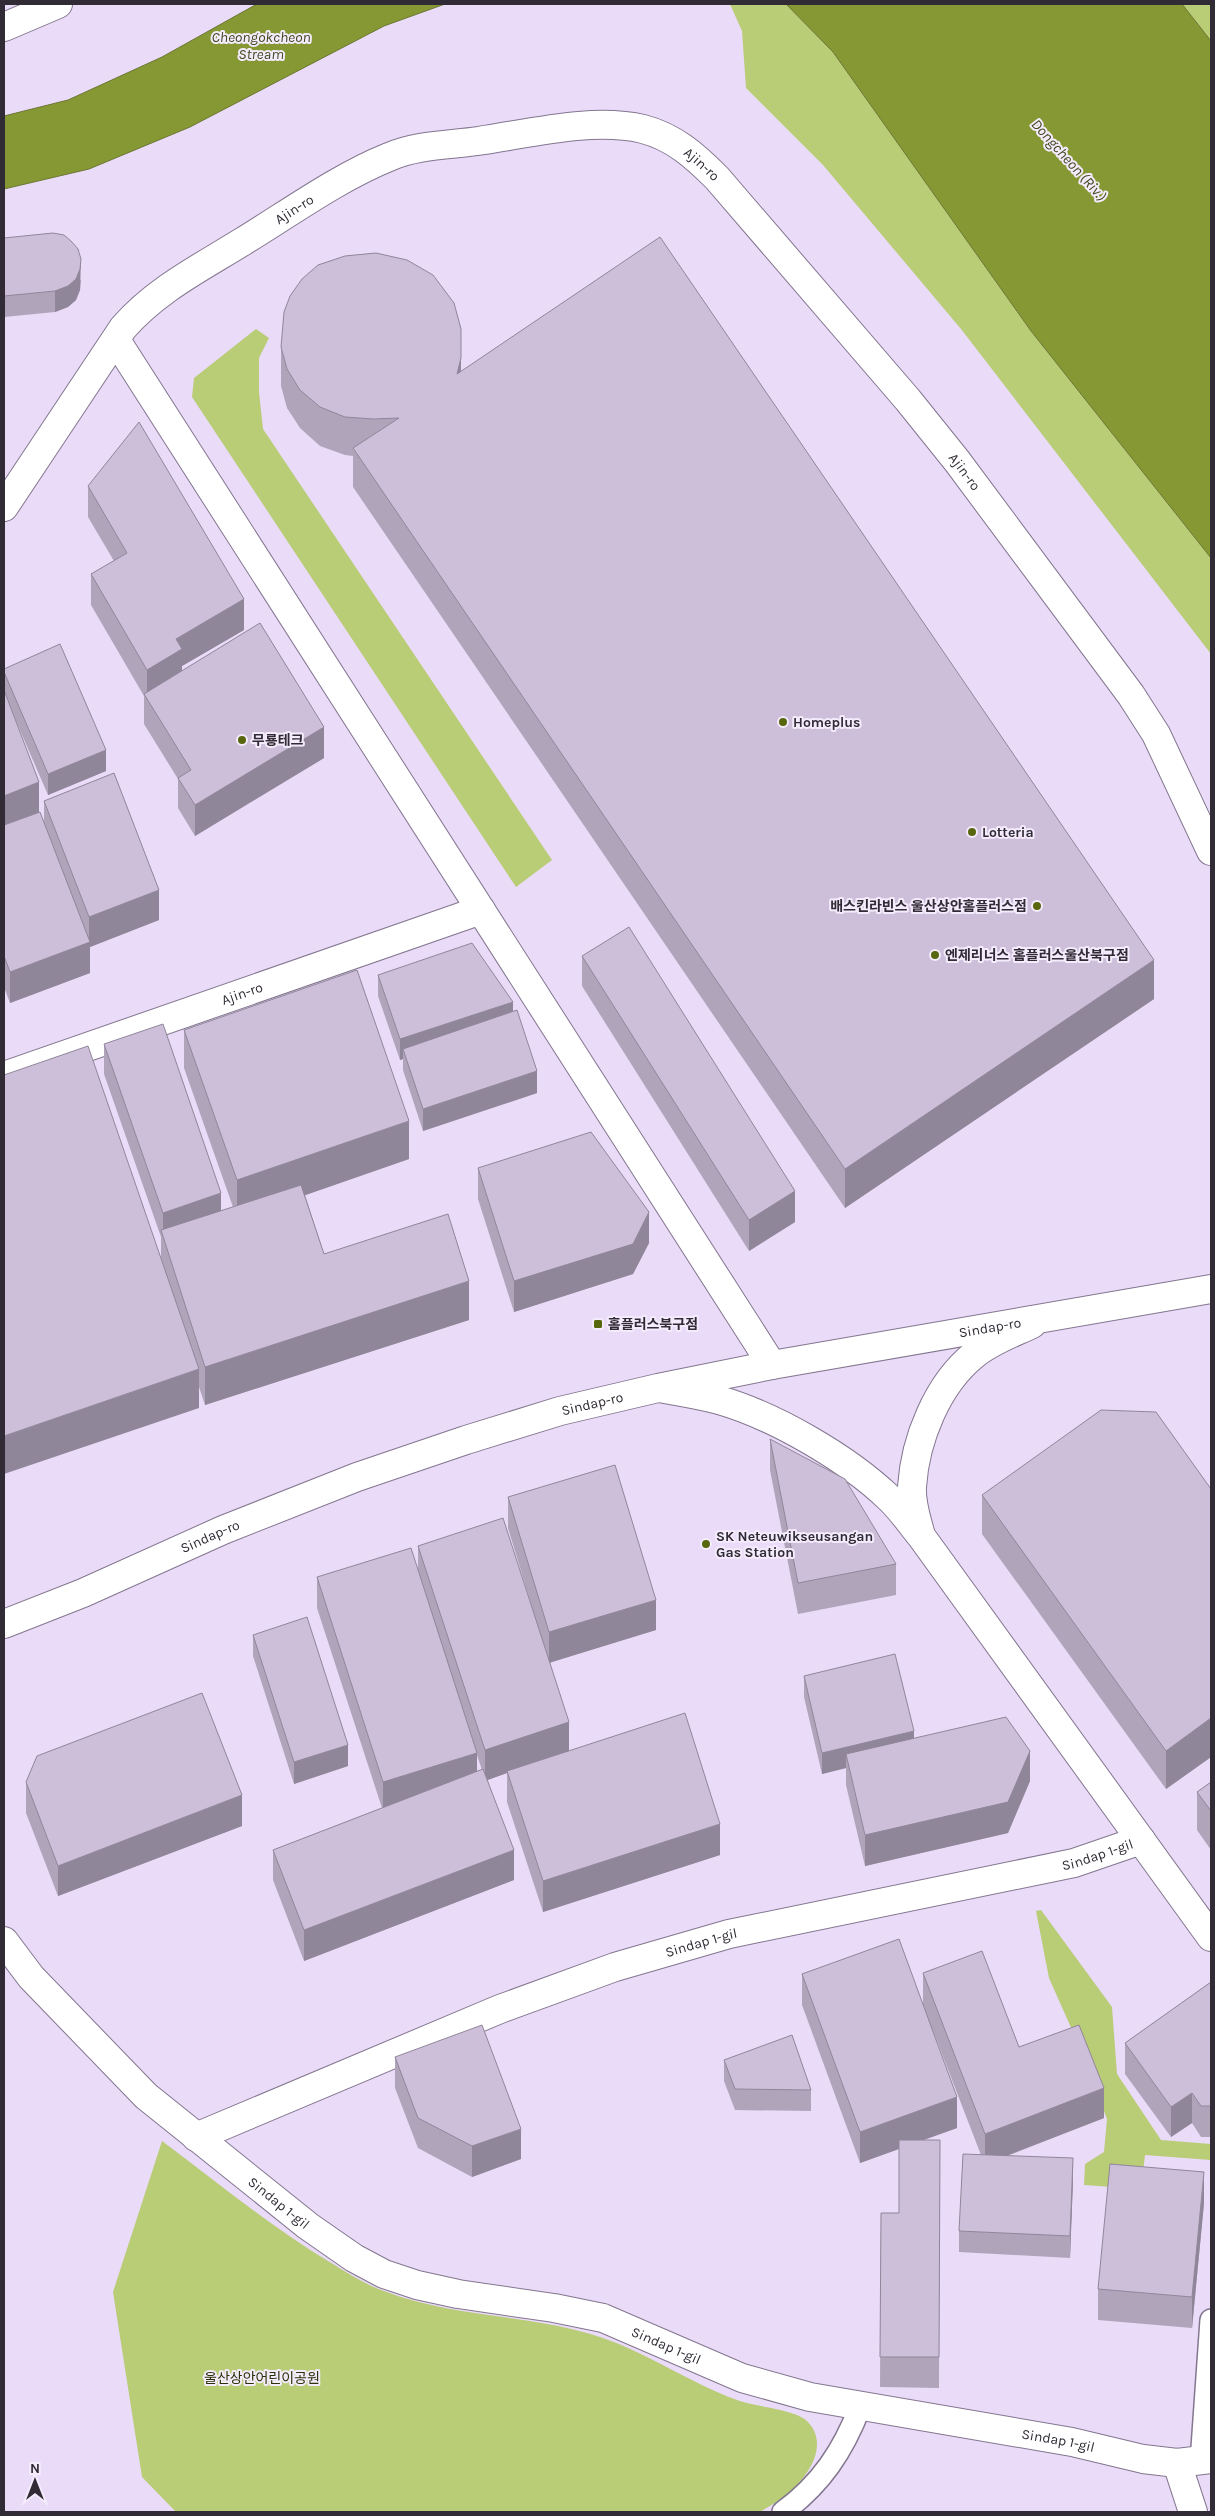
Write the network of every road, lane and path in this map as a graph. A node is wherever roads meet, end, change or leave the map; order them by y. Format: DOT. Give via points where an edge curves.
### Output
graph roads {
  1 [pos="58,4"];
  2 [pos="4,28"];
  3 [pos="116,340"];
  4 [pos="4,507"];
  5 [pos="1211,851"];
  6 [pos="480,910"];
  7 [pos="4,1076"];
  8 [pos="1211,1290"];
  9 [pos="1045,1318"];
  10 [pos="772,1365"];
  11 [pos="658,1388"];
  12 [pos="921,1536"];
  13 [pos="4,1624"];
  14 [pos="1141,1840"];
  15 [pos="1211,1937"];
  16 [pos="4,1941"];
  17 [pos="196,2137"];
  18 [pos="1211,2320"];
  19 [pos="860,2407"];
  20 [pos="1196,2462"];
  21 [pos="782,2512"];
  22 [pos="1193,2512"];
  1 -- 2 [label="street"];
  3 -- 4 [label="street, Ajin-ro"];
  3 -- 5 [label="street, Ajin-ro" via="138,310 151,299 368,166 391,156 411,150 577,127 643,129 671,140 694,154 717,178 957,461 1131,695 1156,734"];
  3 -- 6 [label="street"];
  6 -- 7 [label="street, Ajin-ro"];
  6 -- 10 [label="street"];
  8 -- 9 [label="street, Sindap-ro"];
  9 -- 10 [label="street, Sindap-ro"];
  9 -- 12 [label="street" via="975,1354 951,1379 934,1406 923,1434 912,1488 913,1508"];
  10 -- 11 [label="street, Sindap-ro"];
  11 -- 12 [label="street" via="720,1400 789,1429 856,1471 890,1498"];
  11 -- 13 [label="street, Sindap-ro" via="560,1411 357,1477 223,1530 83,1593"];
  12 -- 14 [label="street"];
  14 -- 15 [label="street"];
  14 -- 17 [label="street, Sindap 1-gil" via="1074,1863 729,1934 614,1967 500,2009"];
  16 -- 17 [label="street, Sindap 1-gil" via="31,1977 89,2038 146,2096"];
  17 -- 19 [label="street, Sindap 1-gil" via="308,2226 384,2274 458,2294 603,2318 742,2378"];
  18 -- 20 [label="lane"];
  19 -- 20 [label="street, Sindap 1-gil" via="1072,2442 1143,2459"];
  19 -- 21 [label="lane" via="847,2439 830,2466 802,2498"];
  20 -- 22 [label="street"];
}
